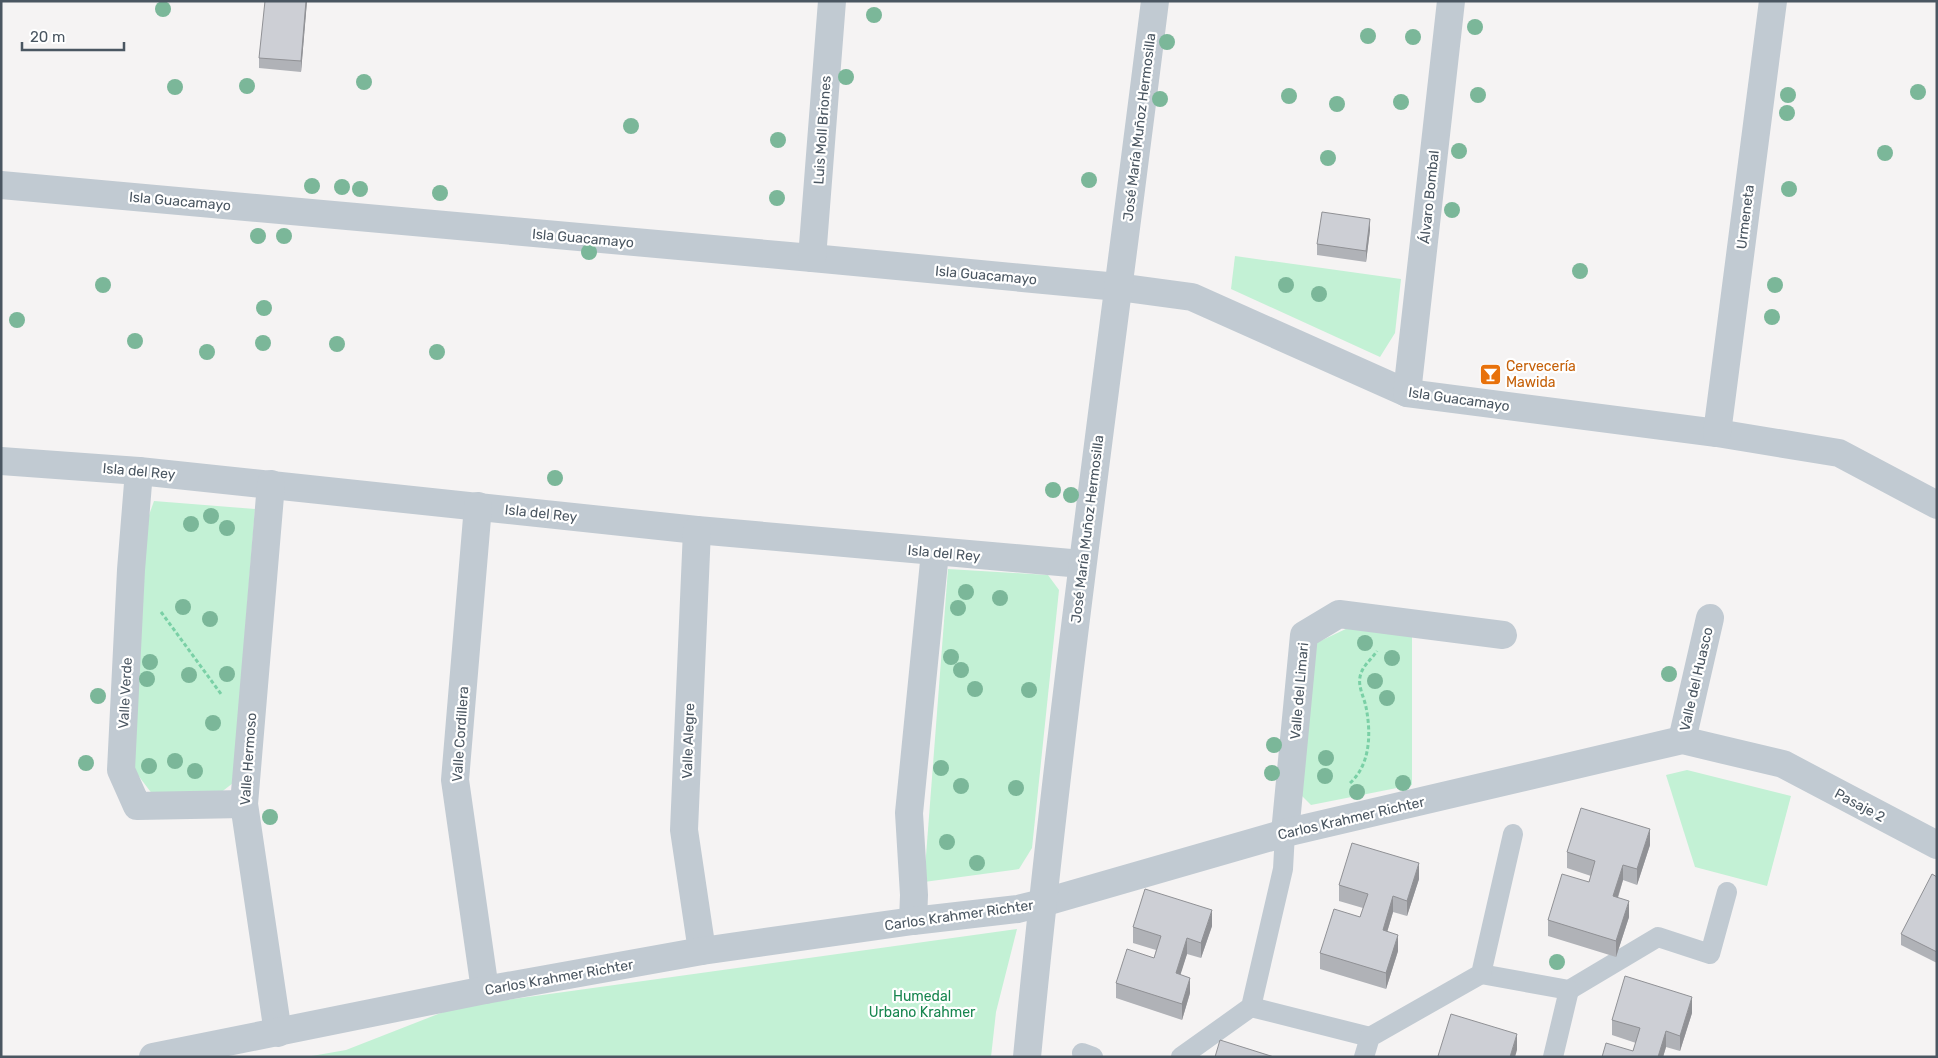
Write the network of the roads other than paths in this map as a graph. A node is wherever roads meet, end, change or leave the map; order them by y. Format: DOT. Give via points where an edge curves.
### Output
graph roads {
  1 [pos="832,1"];
  2 [pos="1155,1"];
  3 [pos="1451,1"];
  4 [pos="1773,1"];
  5 [pos="1,185"];
  6 [pos="812,258"];
  7 [pos="1118,287"];
  8 [pos="1407,394"];
  9 [pos="1717,433"];
  10 [pos="1,461"];
  11 [pos="139,471"];
  12 [pos="271,484"];
  13 [pos="1937,505"];
  14 [pos="478,506"];
  15 [pos="697,530"];
  16 [pos="935,552"];
  17 [pos="1082,564"];
  18 [pos="1710,618"];
  19 [pos="1503,635"];
  20 [pos="1682,740"];
  21 [pos="1783,764"];
  22 [pos="244,804"];
  23 [pos="1285,833"];
  24 [pos="1513,834"];
  25 [pos="1937,845"];
  26 [pos="1727,892"];
  27 [pos="1042,903"];
  28 [pos="913,921"];
  29 [pos="702,951"];
  30 [pos="1481,974"];
  31 [pos="485,990"];
  32 [pos="1569,990"];
  33 [pos="1251,1007"];
  34 [pos="278,1033"];
  35 [pos="1370,1037"];
  36 [pos="153,1057"];
  37 [pos="1027,1057"];
  38 [pos="1181,1057"];
  39 [pos="1364,1057"];
  40 [pos="1553,1057"];
  1 -- 6 [label="street, Luis Moll Briones"];
  2 -- 7 [label="street, José María Muñoz Hermosilla"];
  3 -- 8 [label="street, Álvaro Bombal"];
  4 -- 9 [label="street, Urmeneta"];
  5 -- 6 [label="street, Isla Guacamayo"];
  6 -- 7 [label="street, Isla Guacamayo"];
  7 -- 8 [label="street, Isla Guacamayo" via="1192,297"];
  7 -- 17 [label="street, José María Muñoz Hermosilla"];
  8 -- 9 [label="street, Isla Guacamayo"];
  9 -- 13 [label="street, Isla Guacamayo" via="1839,453"];
  10 -- 11 [label="street, Isla del Rey"];
  11 -- 12 [label="street, Isla del Rey"];
  11 -- 22 [label="street, Valle Verde" via="122,770 137,806"];
  12 -- 14 [label="street, Isla del Rey"];
  12 -- 22 [label="street, Valle Hermoso"];
  14 -- 15 [label="street, Isla del Rey"];
  14 -- 31 [label="street, Valle Cordillera" via="455,780"];
  15 -- 16 [label="street, Isla del Rey"];
  15 -- 29 [label="street, Valle Alegre" via="684,830"];
  16 -- 17 [label="street, Isla del Rey"];
  16 -- 28 [label="street" via="909,813"];
  17 -- 27 [label="street, José María Muñoz Hermosilla"];
  18 -- 20 [label="street, Valle del Huasco"];
  19 -- 23 [label="street, Valle del Limari" via="1339,614 1304,635"];
  20 -- 21 [label="street, Carlos Krahmer Richter"];
  20 -- 23 [label="street, Carlos Krahmer Richter"];
  21 -- 25 [label="street, Pasaje 2"];
  22 -- 34 [label="street, Valle Hermoso"];
  23 -- 27 [label="street, Carlos Krahmer Richter"];
  23 -- 33 [label="lane" via="1283,869"];
  24 -- 30 [label="lane"];
  26 -- 32 [label="lane" via="1710,954 1658,937"];
  27 -- 28 [label="street, Carlos Krahmer Richter" via="1018,910"];
  27 -- 37 [label="street, José María Muñoz Hermosilla"];
  28 -- 29 [label="street, Carlos Krahmer Richter"];
  29 -- 31 [label="street, Carlos Krahmer Richter"];
  30 -- 32 [label="lane"];
  30 -- 35 [label="lane"];
  31 -- 34 [label="street, Carlos Krahmer Richter"];
  32 -- 40 [label="lane"];
  33 -- 35 [label="lane"];
  33 -- 38 [label="lane"];
  34 -- 36 [label="street, Carlos Krahmer Richter"];
  35 -- 39 [label="lane"];
}
